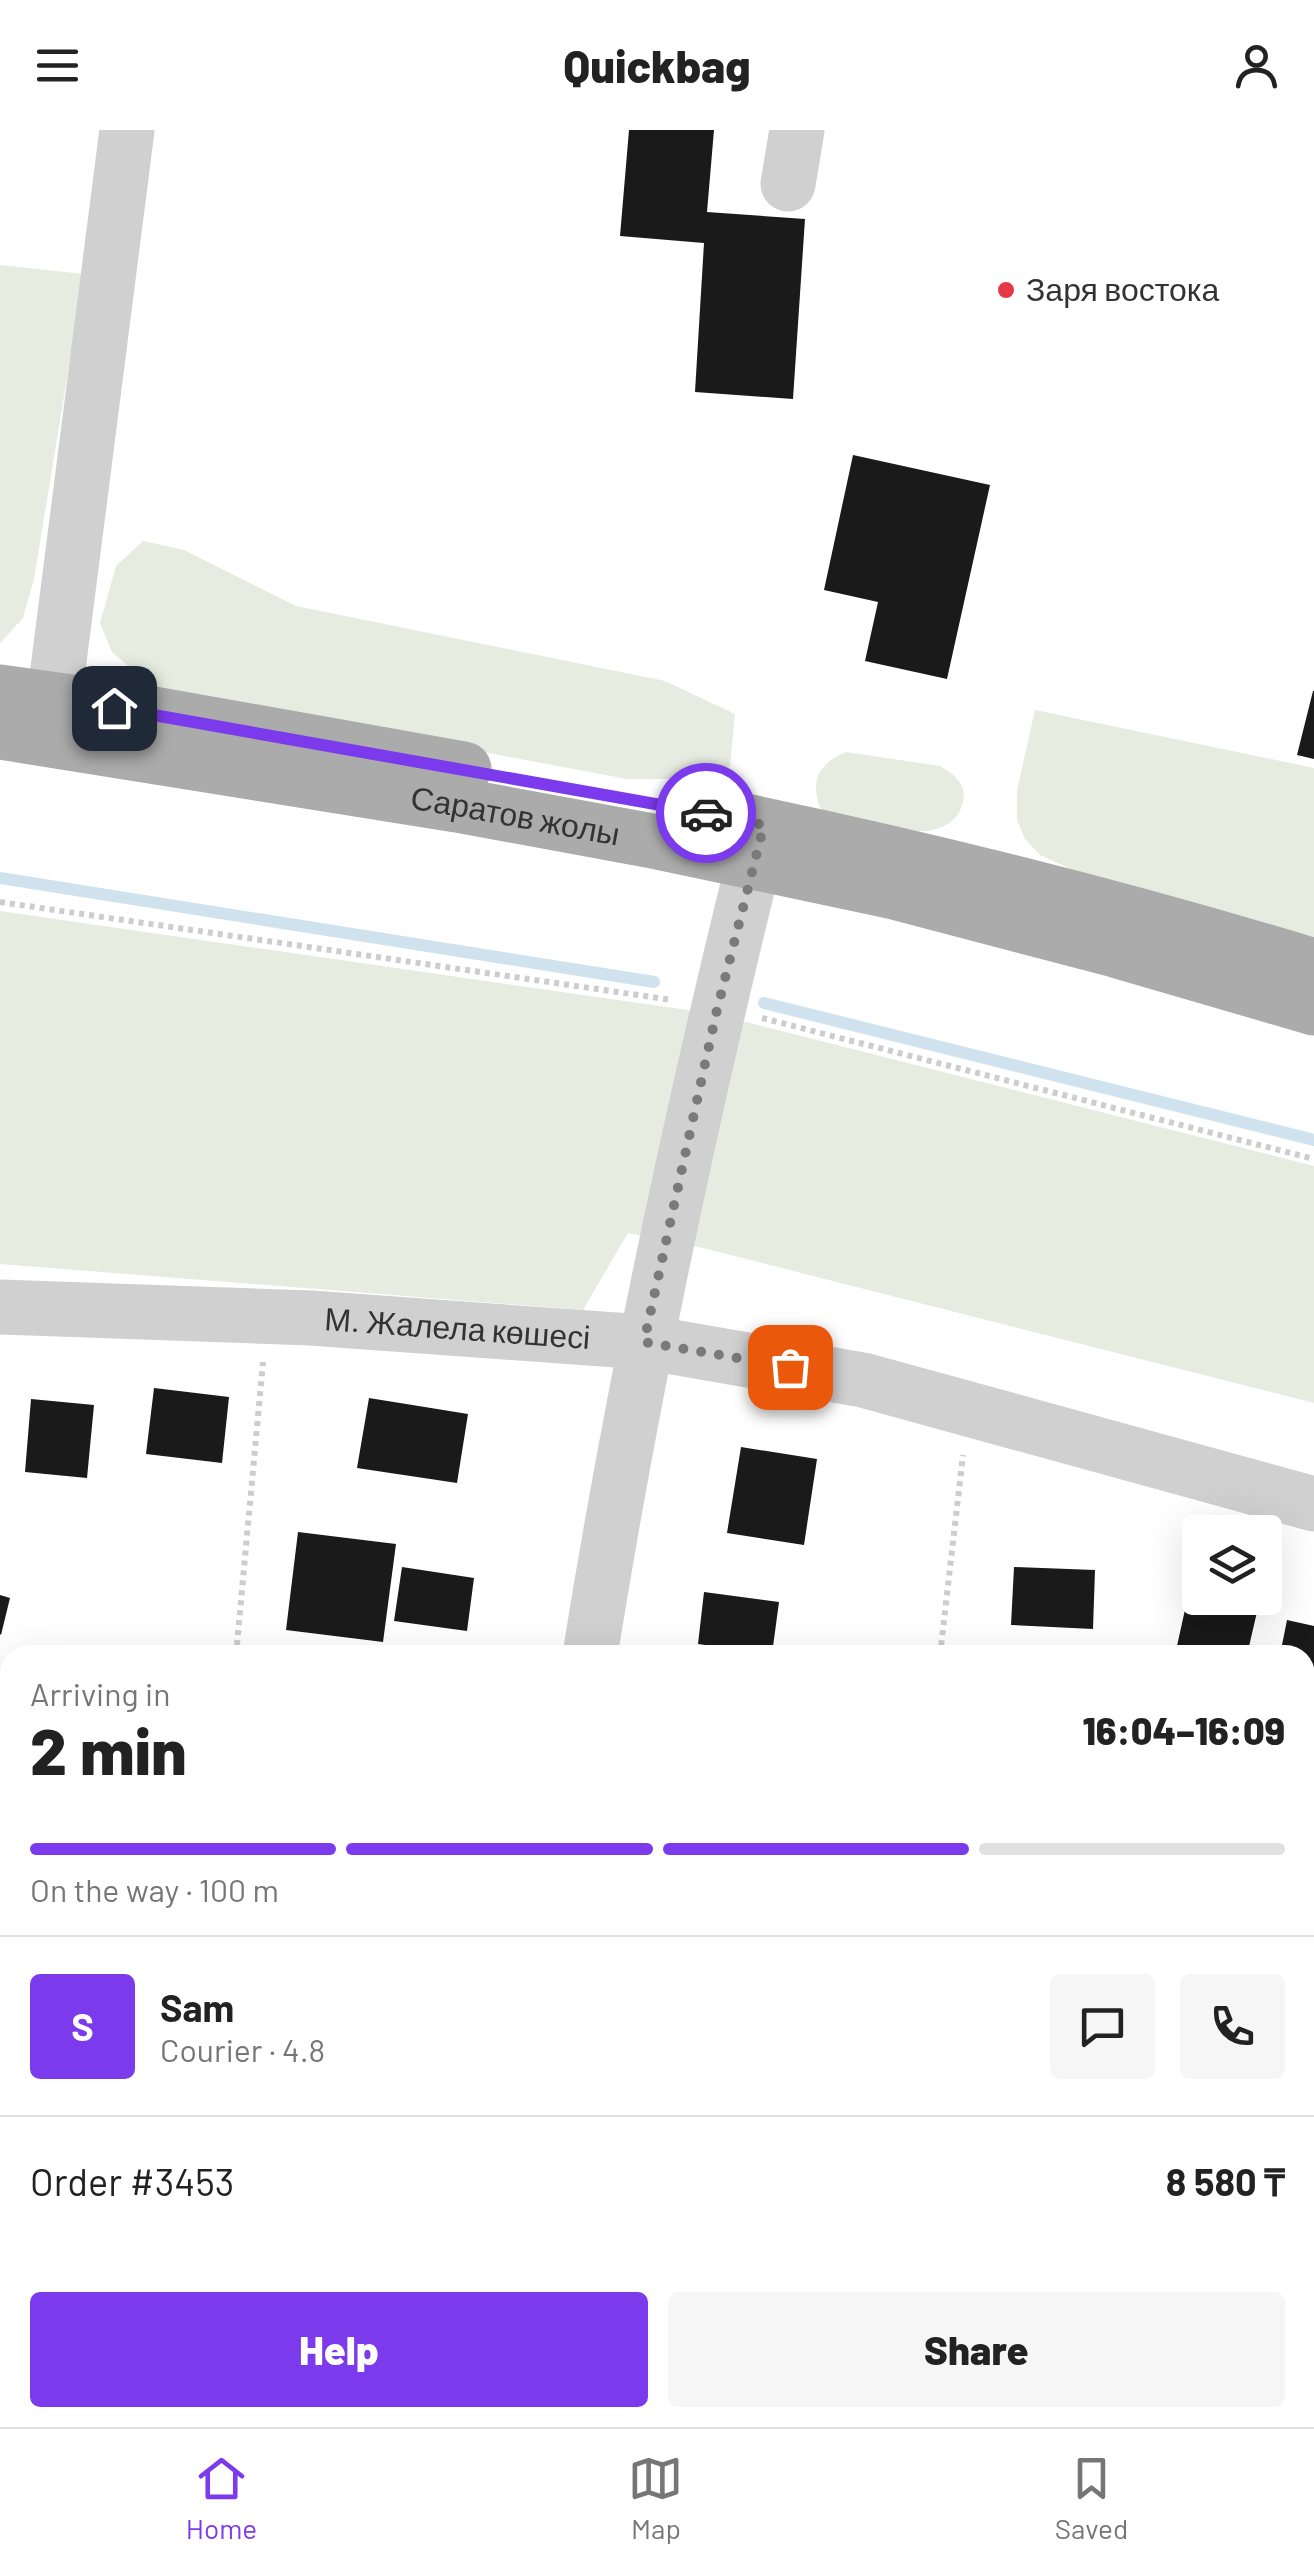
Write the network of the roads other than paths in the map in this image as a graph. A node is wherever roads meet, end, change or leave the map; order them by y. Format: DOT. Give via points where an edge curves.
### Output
graph roads {
  1 [pos="127,130"];
  2 [pos="797,130"];
  3 [pos="788,184"];
  4 [pos="0,692"];
  5 [pos="54,700"];
  6 [pos="0,732"];
  7 [pos="759,844"];
  8 [pos="1314,966"];
  9 [pos="1314,1008"];
  10 [pos="0,1307"];
  11 [pos="644,1342"];
  12 [pos="1314,1504"];
  13 [pos="592,1645"];
  1 -- 5 [label="street"];
  2 -- 3 [label="street"];
  4 -- 5 [label="main road, Саратов жолы"];
  5 -- 7 [label="main road, Саратов жолы" via="310,741"];
  6 -- 7 [label="main road, Саратов жолы" via="457,806"];
  7 -- 8 [label="main road, Саратов жолы" via="1019,884"];
  7 -- 9 [label="main road, Саратов жолы" via="908,896"];
  7 -- 11 [label="street"];
  10 -- 11 [label="street, М. Жалела көшесі" via="267,1316"];
  11 -- 12 [label="street, М. Жалела көшесі" via="864,1380"];
  11 -- 13 [label="street"];
}
